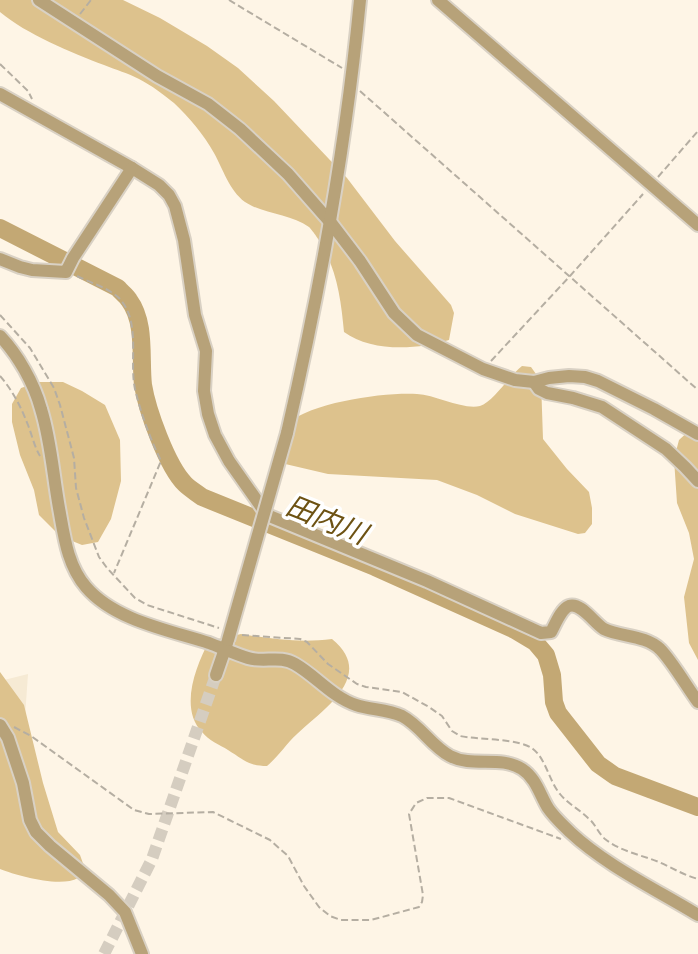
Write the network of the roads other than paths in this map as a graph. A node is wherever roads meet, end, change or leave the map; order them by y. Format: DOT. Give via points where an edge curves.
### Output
graph roads {
  1 [pos="39,0"];
  2 [pos="360,0"];
  3 [pos="438,0"];
  4 [pos="0,94"];
  5 [pos="132,168"];
  6 [pos="331,223"];
  7 [pos="698,225"];
  8 [pos="0,259"];
  9 [pos="0,336"];
  10 [pos="534,382"];
  11 [pos="698,434"];
  12 [pos="698,481"];
  13 [pos="229,638"];
  14 [pos="216,675"];
  15 [pos="698,702"];
  16 [pos="4,725"];
  17 [pos="698,915"];
  18 [pos="142,954"];
  1 -- 6 [label="street" via="208,104 288,174"];
  2 -- 6 [label="street"];
  3 -- 7 [label="street"];
  4 -- 5 [label="street"];
  5 -- 8 [label="street" via="66,271 32,270"];
  5 -- 15 [label="street" via="159,185 175,206 206,351 208,414 229,461 267,515 541,633 551,632 568,606 577,606 605,629 659,648"];
  6 -- 10 [label="street" via="394,313 418,335 483,369"];
  6 -- 13 [label="street, bridge" via="287,433"];
  9 -- 13 [label="street" via="16,356 41,408 65,543 84,585 100,601 136,620"];
  10 -- 11 [label="street" via="569,376 598,381"];
  10 -- 12 [label="street" via="547,393 602,407 666,449"];
  13 -- 14 [label="street"];
  13 -- 17 [label="street" via="248,658 288,661 340,698 402,716 452,757 515,765 526,772 548,807 586,846"];
  16 -- 18 [label="street" via="36,832 125,912"];
}
